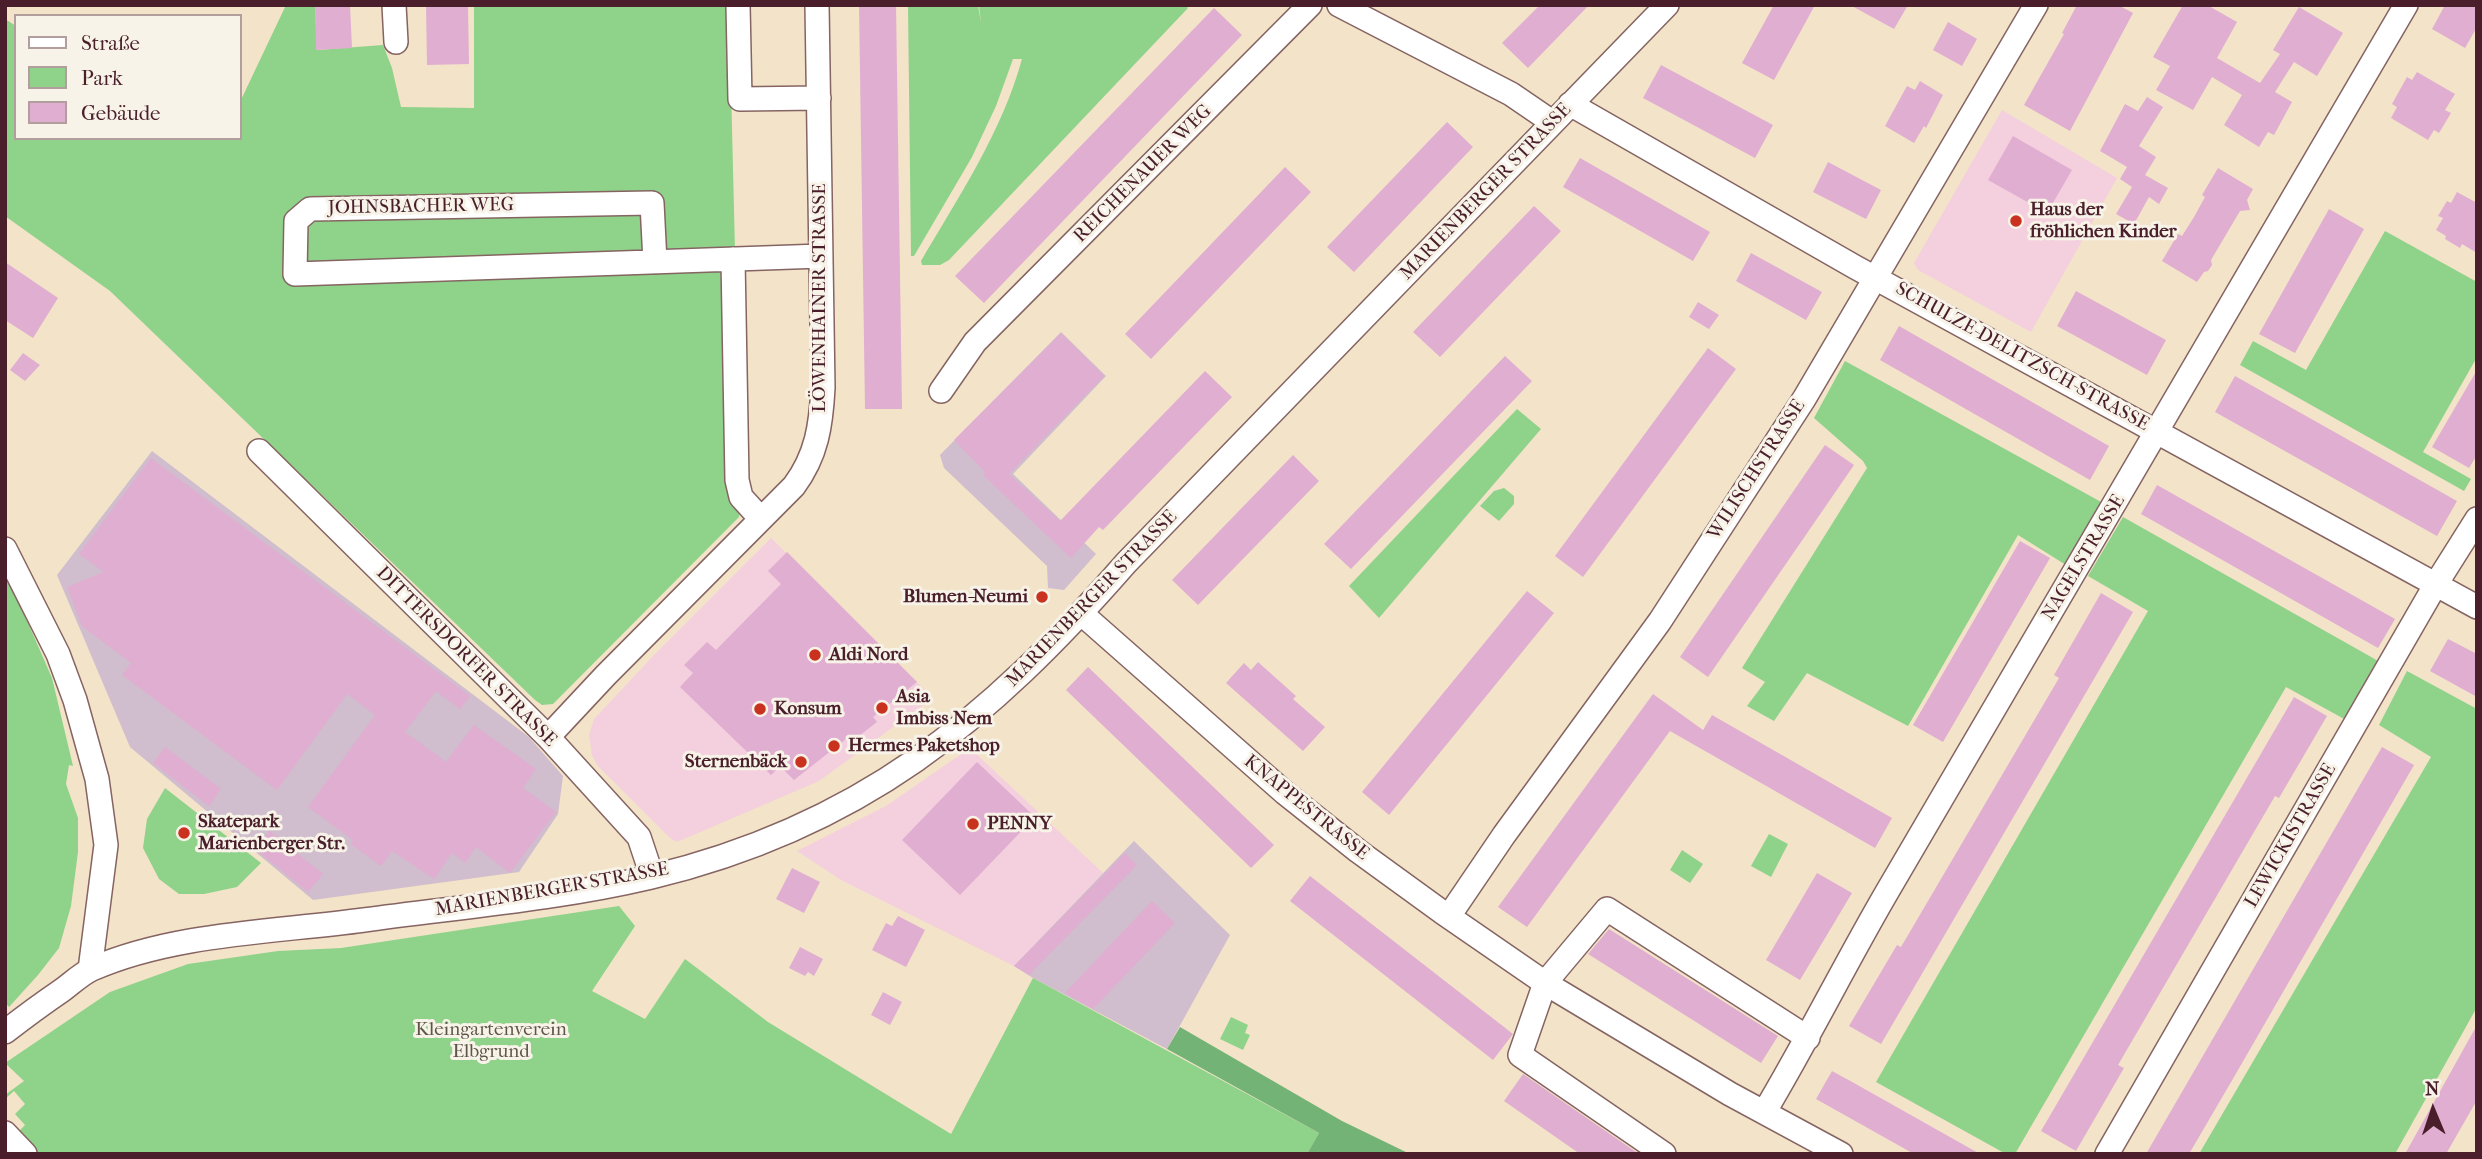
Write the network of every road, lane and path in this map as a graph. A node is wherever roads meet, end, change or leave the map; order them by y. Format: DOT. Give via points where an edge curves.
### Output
graph roads {
  1 [pos="394,5"];
  2 [pos="738,5"];
  3 [pos="817,5"];
  4 [pos="1310,5"];
  5 [pos="1339,5"];
  6 [pos="1667,5"];
  7 [pos="2036,5"];
  8 [pos="2406,5"];
  9 [pos="396,42"];
  10 [pos="818,99"];
  11 [pos="1570,104"];
  12 [pos="1552,122"];
  13 [pos="821,256"];
  14 [pos="733,259"];
  15 [pos="655,262"];
  16 [pos="1876,277"];
  17 [pos="942,391"];
  18 [pos="2159,432"];
  19 [pos="258,452"];
  20 [pos="2477,519"];
  21 [pos="761,520"];
  22 [pos="5,548"];
  23 [pos="2436,584"];
  24 [pos="2477,607"];
  25 [pos="1082,614"];
  26 [pos="548,737"];
  27 [pos="652,876"];
  28 [pos="1449,916"];
  29 [pos="90,970"];
  30 [pos="1545,984"];
  31 [pos="5,1032"];
  32 [pos="1808,1038"];
  33 [pos="1765,1111"];
  34 [pos="5,1133"];
  35 [pos="1840,1153"];
  36 [pos="25,1154"];
  37 [pos="1664,1154"];
  38 [pos="2107,1154"];
  1 -- 9 [label="street"];
  2 -- 10 [label="street" via="740,99"];
  3 -- 10 [label="street, LÖWENHAINER STRASSE"];
  4 -- 17 [label="street, REICHENAUER WEG" via="968,343"];
  5 -- 12 [label="street" via="1511,94"];
  6 -- 11 [label="street, MARIENBERGER STRASSE"];
  7 -- 16 [label="street, WILISCHSTRASSE"];
  8 -- 18 [label="street, NAGELSTRASSE"];
  10 -- 13 [label="street, LÖWENHAINER STRASSE"];
  11 -- 12 [label="street, MARIENBERGER STRASSE"];
  11 -- 16 [label="street, SCHULZE-DELITZSCH-STRASSE"];
  12 -- 25 [label="street, MARIENBERGER STRASSE"];
  13 -- 14 [label="street, JOHNSBACHER WEG"];
  13 -- 21 [label="street, LÖWENHAINER STRASSE" via="819,437 805,471"];
  14 -- 15 [label="street, JOHNSBACHER WEG"];
  14 -- 21 [label="street" via="737,480 741,497"];
  15 -- 15 [label="street, JOHNSBACHER WEG" via="652,204 310,209 296,220 295,274"];
  16 -- 18 [label="street, SCHULZE-DELITZSCH-STRASSE"];
  16 -- 28 [label="street, WILISCHSTRASSE" via="1804,399 1660,621"];
  18 -- 23 [label="street, SCHULZE-DELITZSCH-STRASSE"];
  18 -- 32 [label="street, NAGELSTRASSE" via="1887,892"];
  19 -- 26 [label="street, DITTERSDORFER STRASSE"];
  20 -- 23 [label="street, LEWICKISTRASSE"];
  21 -- 26 [label="street, LÖWENHAINER STRASSE"];
  22 -- 29 [label="street" via="58,654 97,779 106,845"];
  23 -- 24 [label="street, SCHULZE-DELITZSCH-STRASSE"];
  23 -- 38 [label="street, LEWICKISTRASSE"];
  25 -- 27 [label="street, MARIENBERGER STRASSE" via="968,723 861,796 756,844"];
  25 -- 28 [label="street, KNAPPESTRASSE" via="1285,793"];
  26 -- 27 [label="street, DITTERSDORFER STRASSE" via="639,837"];
  27 -- 29 [label="street, MARIENBERGER STRASSE" via="513,900 195,941"];
  28 -- 30 [label="street, KNAPPESTRASSE"];
  29 -- 31 [label="street, MARIENBERGER STRASSE"];
  30 -- 32 [label="street" via="1606,909"];
  30 -- 33 [label="street, KNAPPESTRASSE"];
  30 -- 37 [label="street" via="1520,1055"];
  32 -- 33 [label="street, NAGELSTRASSE"];
  33 -- 35 [label="street, KNAPPESTRASSE"];
  34 -- 36 [label="street"];
}
